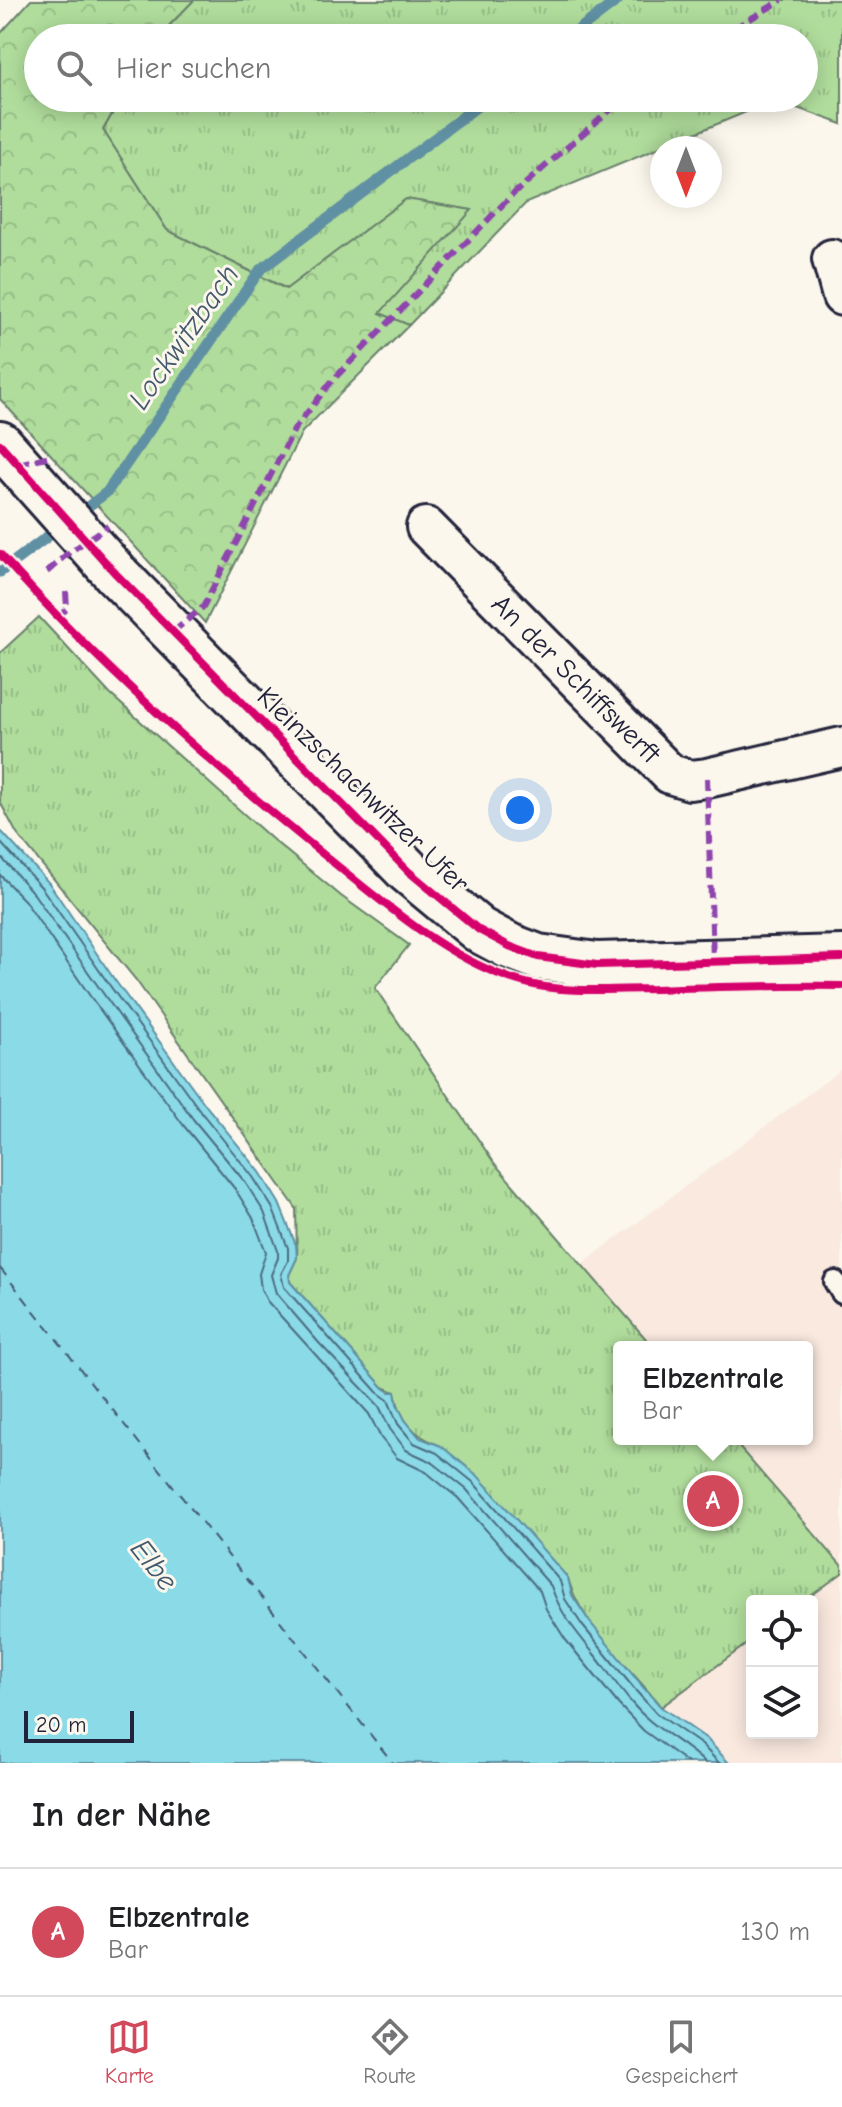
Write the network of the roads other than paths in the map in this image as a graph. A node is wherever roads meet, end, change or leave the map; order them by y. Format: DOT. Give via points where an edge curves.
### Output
graph roads {
  1 [pos="832,259"];
  2 [pos="842,296"];
  3 [pos="0,444"];
  4 [pos="426,527"];
  5 [pos="842,747"];
  6 [pos="842,958"];
  1 -- 2 [label="street"];
  3 -- 6 [label="street, Kleinzschachwitzer Ufer" via="100,556 408,871 479,930 538,957 569,963"];
  4 -- 5 [label="street, An der Schiffswerft" via="670,774 707,778"];
}
